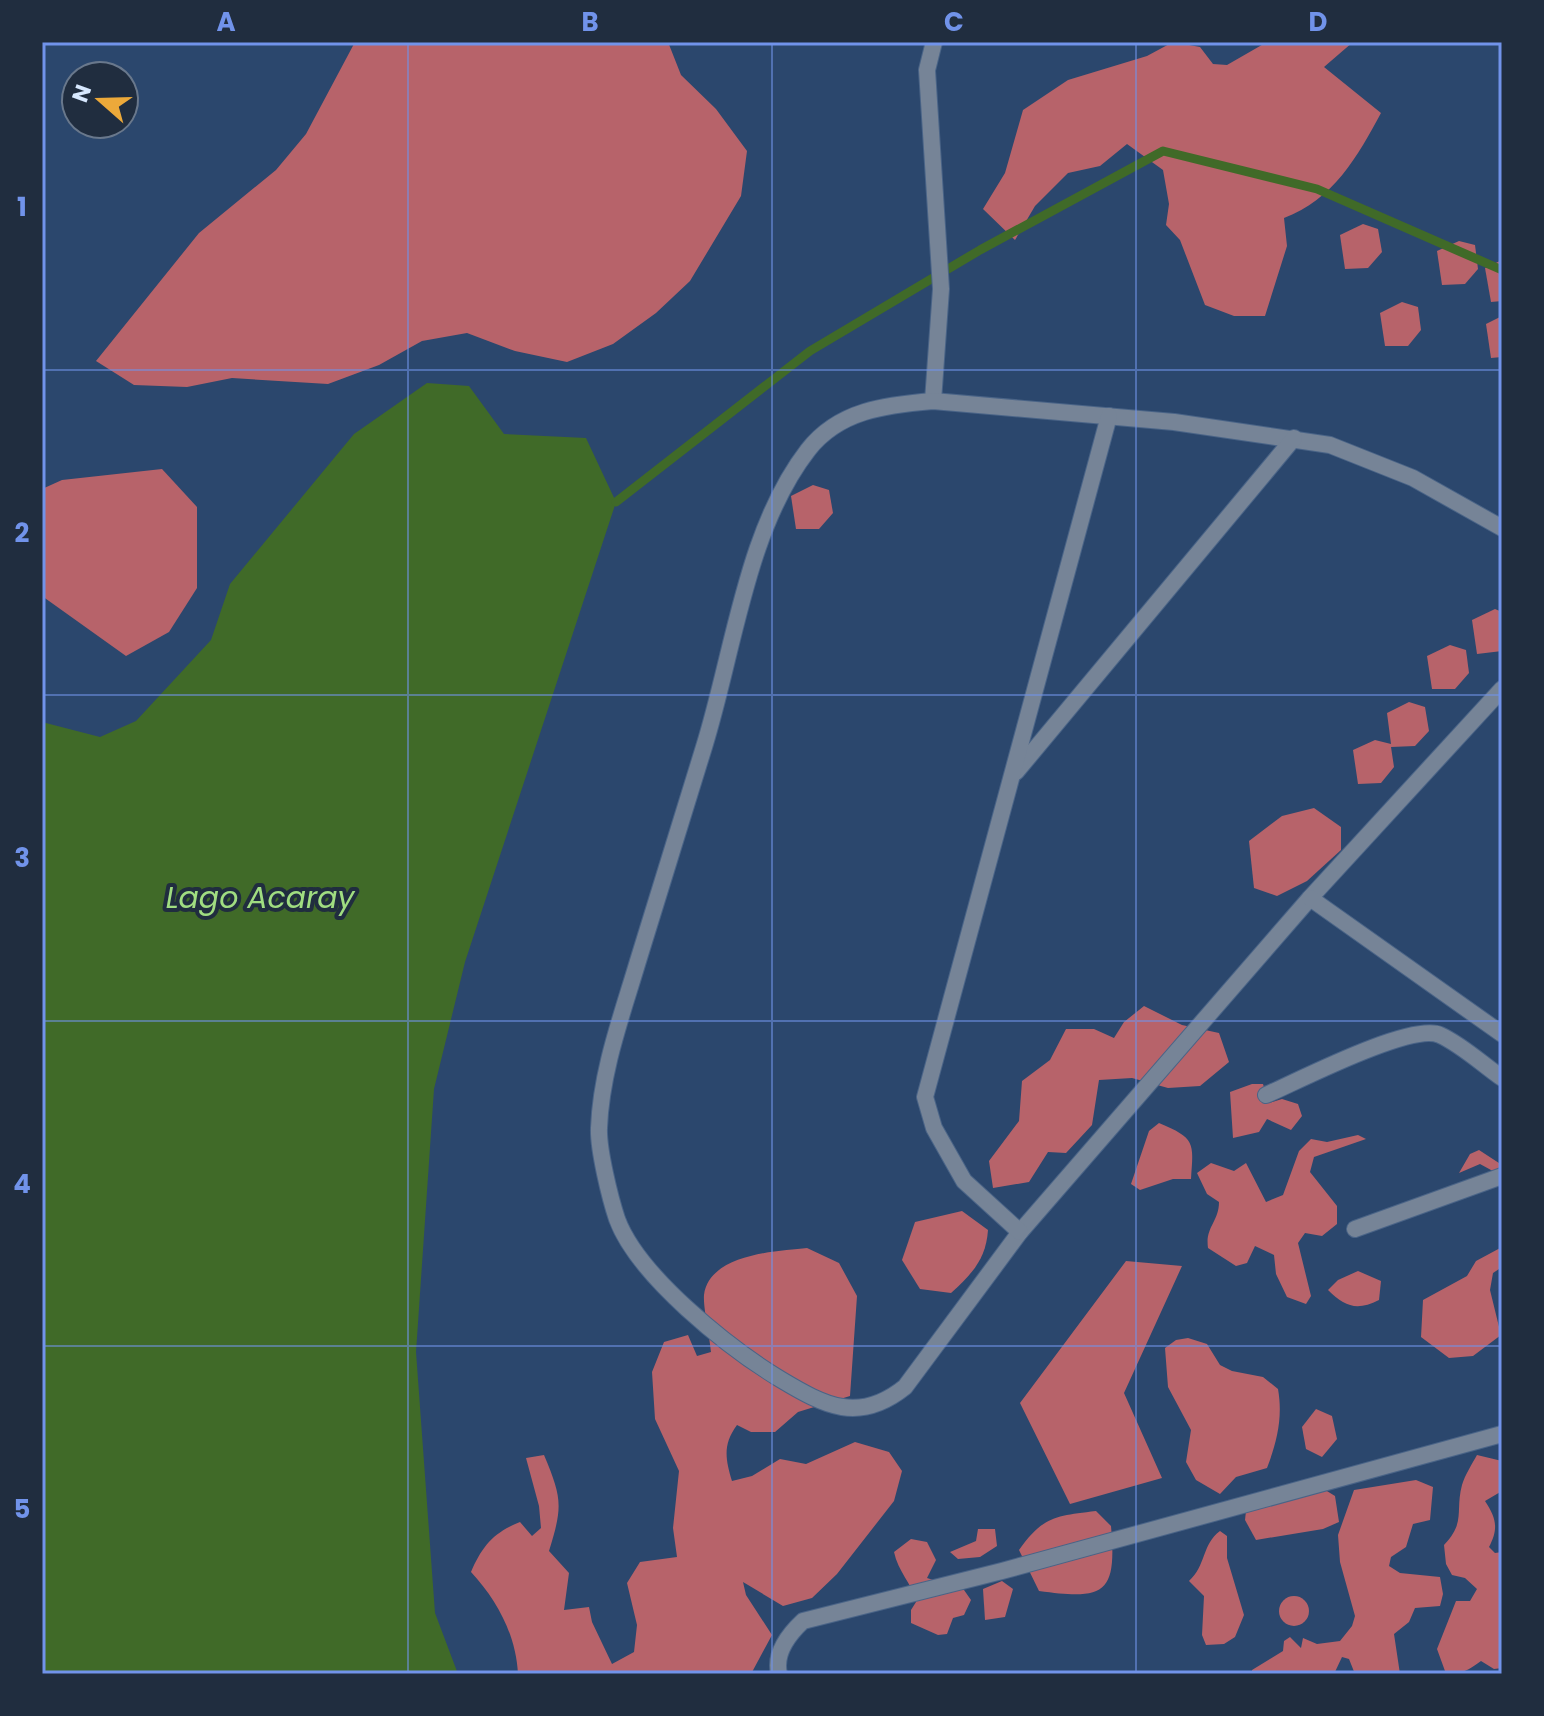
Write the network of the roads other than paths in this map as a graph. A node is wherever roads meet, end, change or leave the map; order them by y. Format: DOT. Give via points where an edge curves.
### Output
graph roads {
  1 [pos="934,42"];
  2 [pos="933,401"];
  3 [pos="1109,416"];
  4 [pos="1294,438"];
  5 [pos="1502,528"];
  6 [pos="1502,689"];
  7 [pos="1012,777"];
  8 [pos="1310,898"];
  9 [pos="1502,1034"];
  10 [pos="1502,1078"];
  11 [pos="1266,1095"];
  12 [pos="1502,1176"];
  13 [pos="1355,1229"];
  14 [pos="1020,1232"];
  15 [pos="1502,1434"];
  16 [pos="779,1674"];
  1 -- 2 [label="street" via="927,70 941,289"];
  2 -- 3 [label="street"];
  2 -- 14 [label="street" via="848,416 810,448 774,504 609,1056 599,1130 617,1220 667,1290 749,1360 817,1401 858,1409 884,1404 905,1387"];
  3 -- 4 [label="street"];
  3 -- 7 [label="street"];
  4 -- 5 [label="street" via="1330,445 1413,478"];
  4 -- 7 [label="street"];
  6 -- 8 [label="street"];
  7 -- 14 [label="street" via="925,1097 934,1128 964,1181"];
  8 -- 9 [label="street"];
  8 -- 14 [label="street"];
  10 -- 11 [label="street" via="1438,1034 1420,1033"];
  12 -- 13 [label="street"];
  15 -- 16 [label="street" via="803,1621 780,1652"];
}
